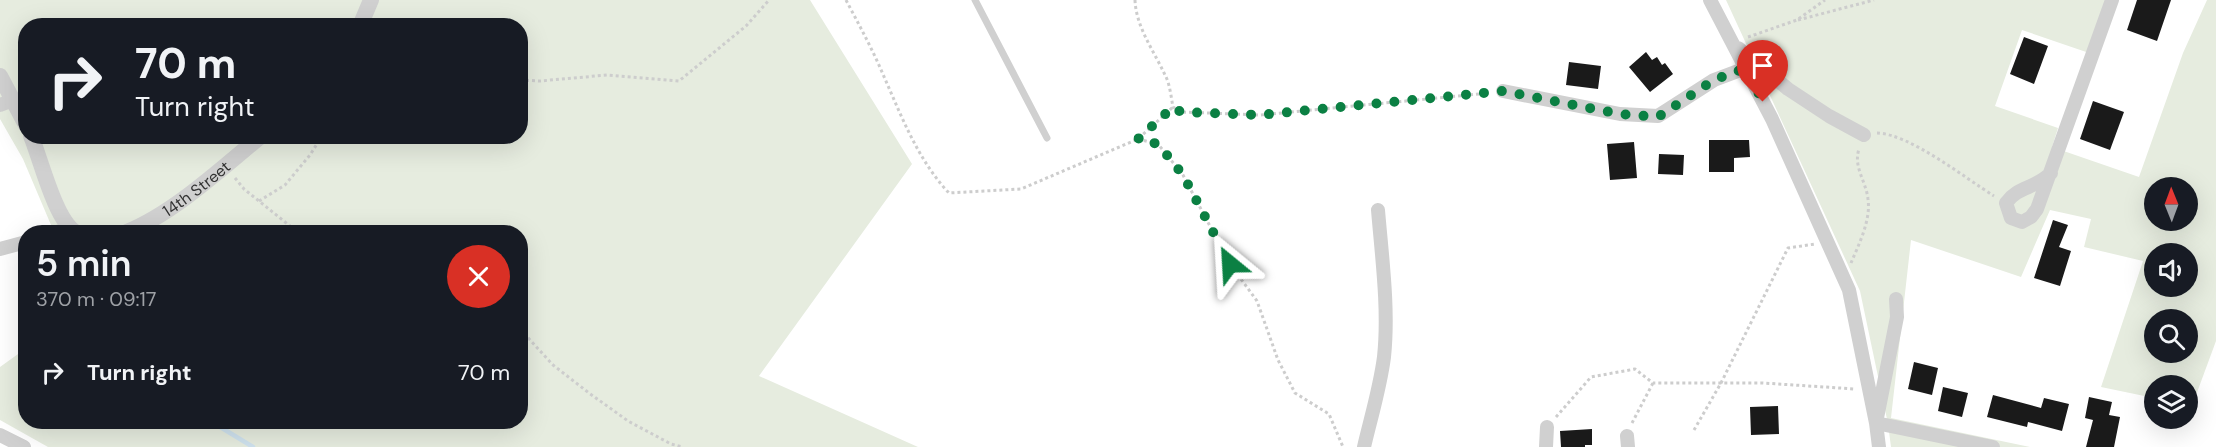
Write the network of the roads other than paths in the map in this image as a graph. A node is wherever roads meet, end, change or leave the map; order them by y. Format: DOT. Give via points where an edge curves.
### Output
graph roads {
  1 [pos="371,0"];
  2 [pos="975,0"];
  3 [pos="1710,0"];
  4 [pos="2112,0"];
  5 [pos="363,18"];
  6 [pos="1733,43"];
  7 [pos="1746,68"];
  8 [pos="0,76"];
  9 [pos="1503,91"];
  10 [pos="7,103"];
  11 [pos="18,115"];
  12 [pos="1864,135"];
  13 [pos="1047,138"];
  14 [pos="34,144"];
  15 [pos="251,144"];
  16 [pos="2051,173"];
  17 [pos="1378,210"];
  18 [pos="64,225"];
  19 [pos="144,225"];
  20 [pos="18,244"];
  21 [pos="0,249"];
  22 [pos="1896,299"];
  23 [pos="1876,423"];
  24 [pos="1547,428"];
  25 [pos="0,435"];
  26 [pos="24,447"];
  27 [pos="1364,447"];
  28 [pos="1546,447"];
  29 [pos="1879,447"];
  30 [pos="1993,447"];
  1 -- 5 [label="street"];
  2 -- 13 [label="lane"];
  3 -- 6 [label="street"];
  4 -- 16 [label="street"];
  6 -- 7 [label="street"];
  6 -- 12 [label="street" via="1788,89"];
  7 -- 9 [label="street" via="1714,80 1658,117 1620,114"];
  7 -- 23 [label="street" via="1849,290"];
  8 -- 10 [label="street"];
  10 -- 11 [label="street"];
  14 -- 18 [label="street"];
  15 -- 19 [label="street, 14th Street"];
  16 -- 16 [label="street" via="2031,217 2022,222 2011,218 2006,203 2013,192 2042,182"];
  17 -- 27 [label="street" via="1385,281 1384,354"];
  20 -- 21 [label="street"];
  22 -- 23 [label="street" via="1897,317"];
  23 -- 29 [label="street"];
  23 -- 30 [label="street"];
  24 -- 28 [label="street"];
  25 -- 26 [label="street"];
}
